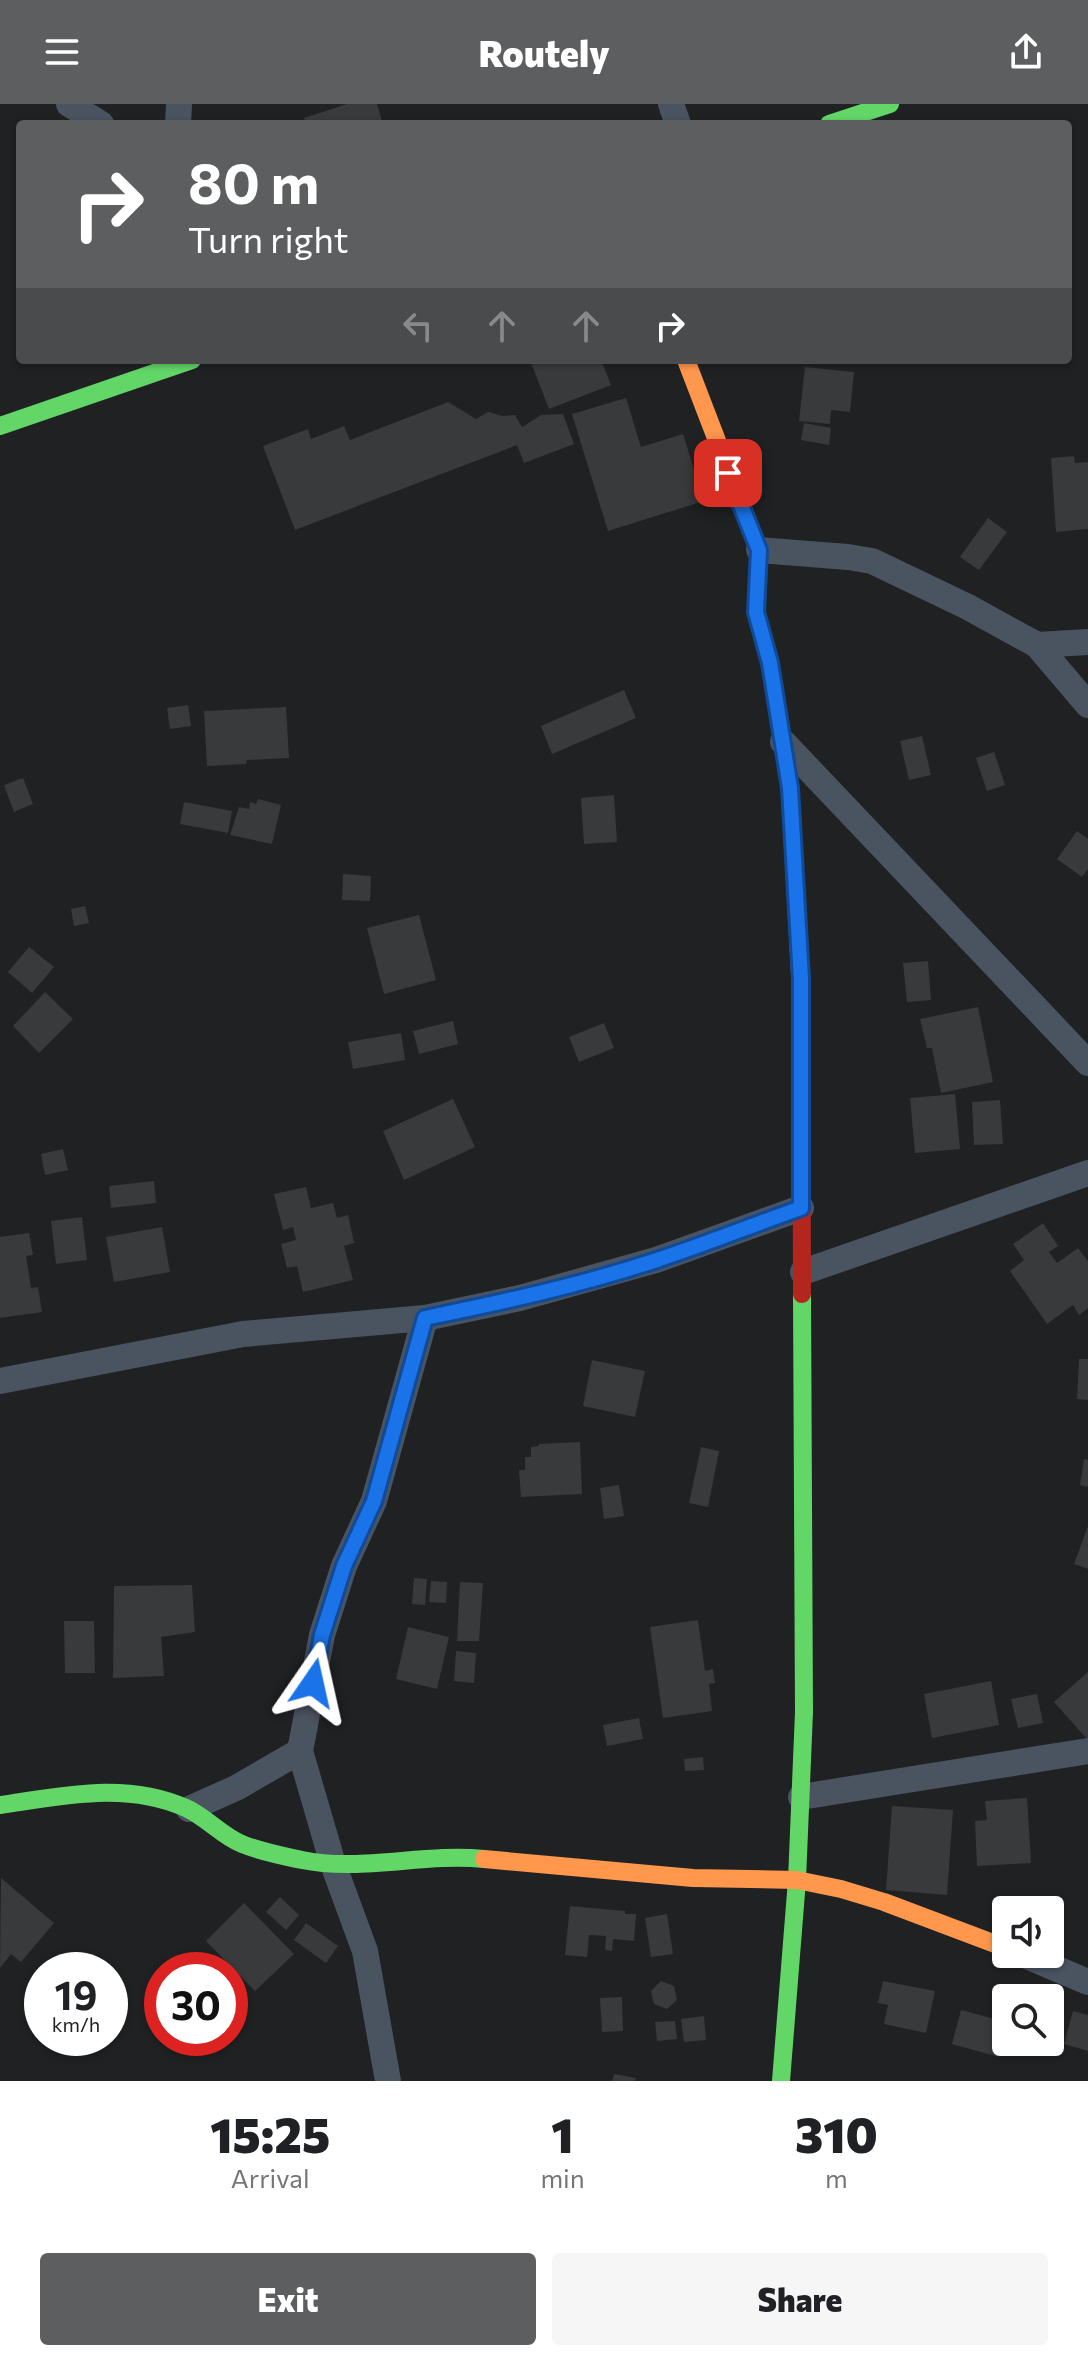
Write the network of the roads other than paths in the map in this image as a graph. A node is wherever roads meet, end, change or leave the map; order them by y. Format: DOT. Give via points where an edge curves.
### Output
graph roads {
  1 [pos="69,104"];
  2 [pos="890,104"];
  3 [pos="95,120"];
  4 [pos="841,120"];
  5 [pos="180,364"];
  6 [pos="688,364"];
  7 [pos="0,426"];
  8 [pos="759,550"];
  9 [pos="1088,642"];
  10 [pos="1037,645"];
  11 [pos="1088,705"];
  12 [pos="783,742"];
  13 [pos="1088,1063"];
  14 [pos="1088,1173"];
  15 [pos="801,1208"];
  16 [pos="803,1272"];
  17 [pos="425,1318"];
  18 [pos="0,1381"];
  19 [pos="300,1751"];
  20 [pos="1088,1751"];
  21 [pos="801,1797"];
  22 [pos="0,1805"];
  23 [pos="189,1809"];
  24 [pos="333,1864"];
  25 [pos="797,1880"];
  26 [pos="992,1943"];
  27 [pos="1055,1968"];
  28 [pos="1088,1982"];
  29 [pos="388,2081"];
  30 [pos="781,2081"];
  1 -- 3 [label="street"];
  2 -- 4 [label="main road"];
  5 -- 7 [label="main road"];
  6 -- 8 [label="main road"];
  8 -- 10 [label="street" via="872,561"];
  8 -- 12 [label="main road" via="756,612"];
  9 -- 10 [label="street"];
  10 -- 11 [label="street"];
  12 -- 13 [label="street"];
  12 -- 15 [label="main road" via="801,979"];
  14 -- 16 [label="street"];
  15 -- 16 [label="main road"];
  15 -- 17 [label="street" via="592,1279"];
  16 -- 21 [label="main road"];
  17 -- 18 [label="street" via="243,1334"];
  17 -- 19 [label="street" via="374,1501 344,1566 322,1635"];
  19 -- 23 [label="street"];
  19 -- 24 [label="street"];
  20 -- 21 [label="street"];
  21 -- 25 [label="main road"];
  22 -- 23 [label="main road" via="124,1792"];
  23 -- 24 [label="main road" via="241,1844"];
  24 -- 25 [label="main road" via="452,1856 693,1878"];
  24 -- 29 [label="street" via="365,1951"];
  25 -- 26 [label="main road" via="884,1902"];
  25 -- 30 [label="main road"];
  27 -- 28 [label="street"];
}
